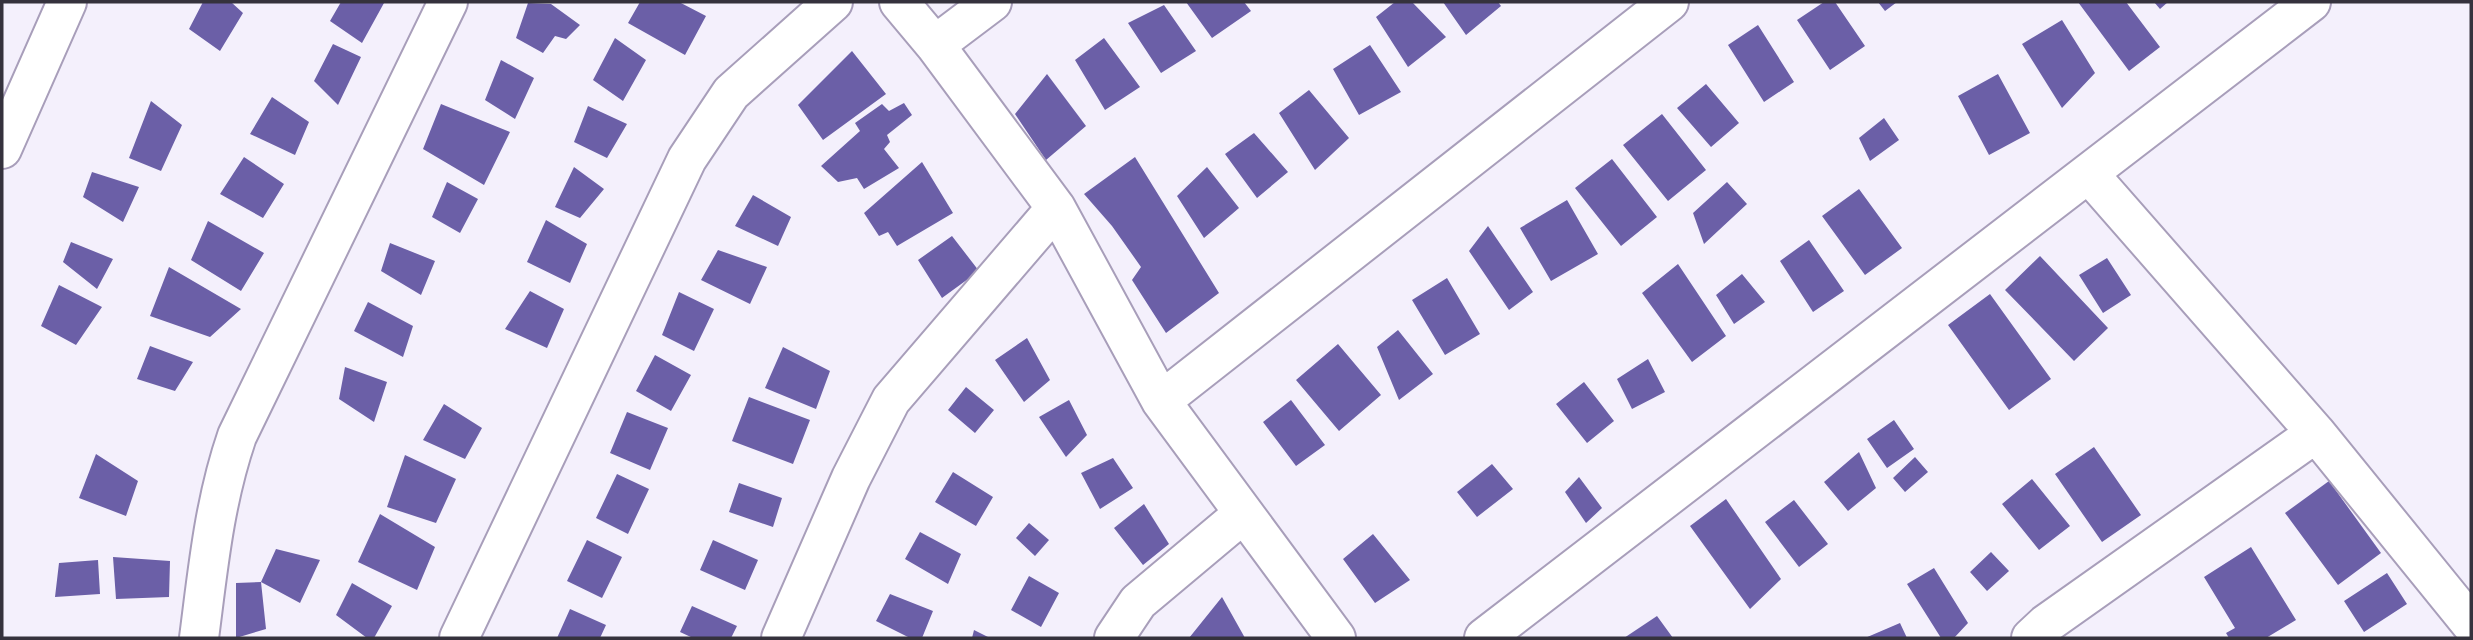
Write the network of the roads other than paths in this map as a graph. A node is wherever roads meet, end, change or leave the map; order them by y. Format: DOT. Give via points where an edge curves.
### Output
graph roads {
  1 [pos="448,2"];
  2 [pos="833,2"];
  3 [pos="899,2"];
  4 [pos="992,2"];
  5 [pos="1669,2"];
  6 [pos="2311,2"];
  7 [pos="64,3"];
  8 [pos="935,45"];
  9 [pos="2,149"];
  10 [pos="2089,174"];
  11 [pos="1056,208"];
  12 [pos="1161,401"];
  13 [pos="2316,433"];
  14 [pos="1243,514"];
  15 [pos="2471,624"];
  16 [pos="199,638"];
  17 [pos="459,638"];
  18 [pos="781,638"];
  19 [pos="1114,638"];
  20 [pos="1336,638"];
  21 [pos="1484,638"];
  22 [pos="2031,638"];
  1 -- 16 [label="street" via="237,436 215,512"];
  2 -- 17 [label="street" via="731,93 687,159"];
  3 -- 8 [label="street"];
  4 -- 8 [label="street"];
  5 -- 12 [label="street"];
  6 -- 10 [label="street"];
  7 -- 9 [label="street"];
  8 -- 11 [label="street"];
  10 -- 13 [label="street"];
  10 -- 21 [label="street"];
  11 -- 12 [label="street"];
  11 -- 18 [label="street" via="891,400 851,478"];
  12 -- 14 [label="street"];
  13 -- 15 [label="street"];
  13 -- 22 [label="street"];
  14 -- 19 [label="street" via="1138,602"];
  14 -- 20 [label="street"];
}
